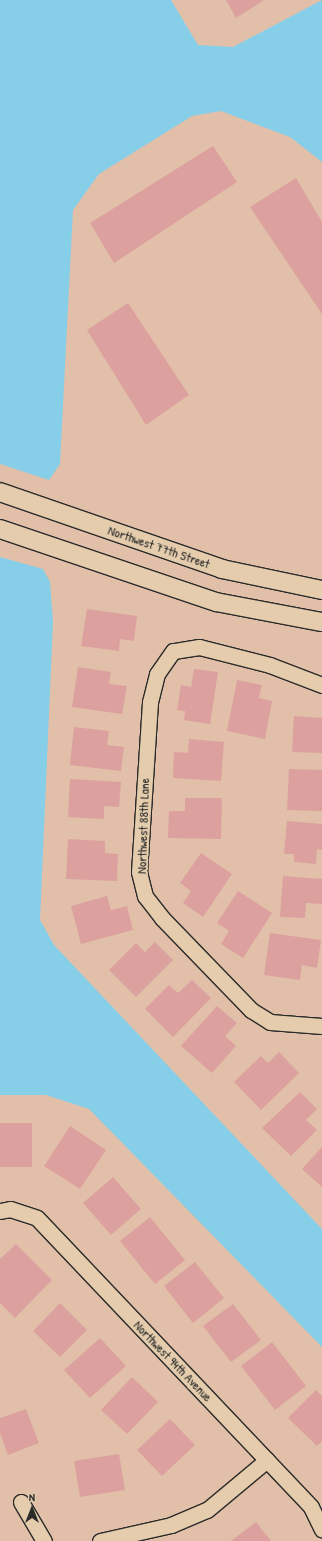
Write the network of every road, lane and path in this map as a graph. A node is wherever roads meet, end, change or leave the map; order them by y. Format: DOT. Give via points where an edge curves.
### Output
graph roads {
  1 [pos="0,492"];
  2 [pos="0,528"];
  3 [pos="322,590"];
  4 [pos="322,622"];
  5 [pos="322,685"];
  6 [pos="322,1026"];
  7 [pos="5,1210"];
  8 [pos="267,1460"];
  9 [pos="21,1502"];
  10 [pos="322,1530"];
  11 [pos="44,1541"];
  12 [pos="100,1541"];
  1 -- 3 [label="street, Northwest 77th Street" via="222,569"];
  2 -- 4 [label="street" via="216,602"];
  5 -- 6 [label="street, Northwest 88th Lane" via="270,664 199,646 172,651 157,674 150,702 139,872 145,896 251,1010 270,1022"];
  7 -- 8 [label="street, Northwest 94th Avenue" via="37,1218"];
  8 -- 10 [label="street, Northwest 94th Avenue" via="311,1507"];
  8 -- 12 [label="street" via="207,1510 171,1525"];
  9 -- 11 [label="street"];
}
